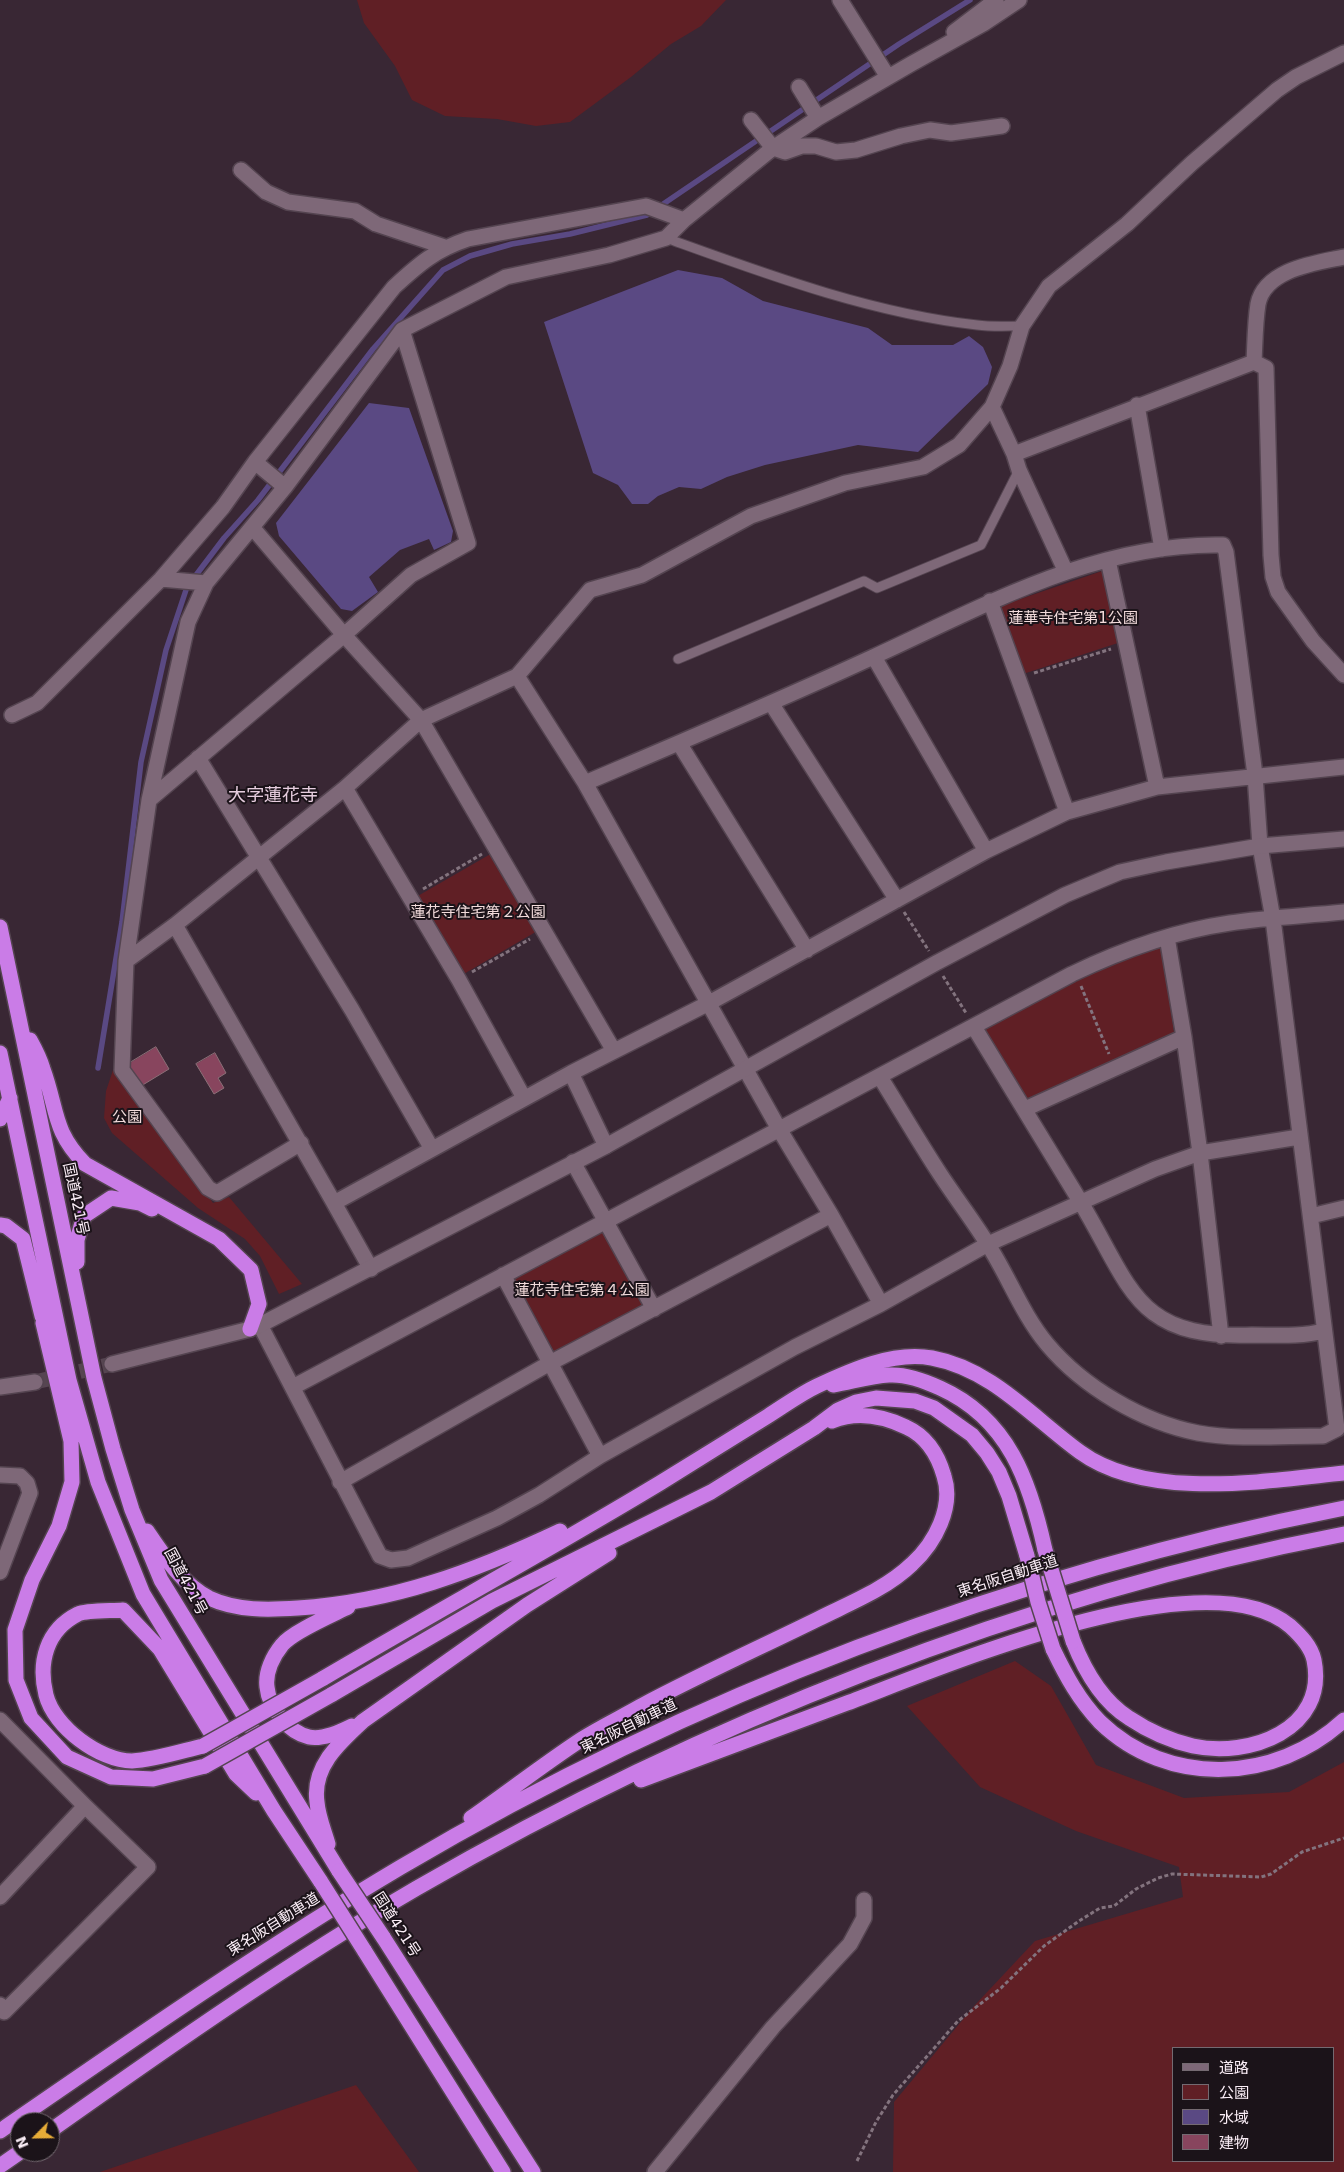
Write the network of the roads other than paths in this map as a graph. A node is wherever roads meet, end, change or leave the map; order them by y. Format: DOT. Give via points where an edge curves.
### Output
graph roads {
  1 [pos="840,0"];
  2 [pos="996,0"];
  3 [pos="1019,0"];
  4 [pos="1344,53"];
  5 [pos="910,64"];
  6 [pos="888,78"];
  7 [pos="799,86"];
  8 [pos="818,118"];
  9 [pos="751,120"];
  10 [pos="1002,126"];
  11 [pos="773,148"];
  12 [pos="241,170"];
  13 [pos="684,220"];
  14 [pos="666,238"];
  15 [pos="445,247"];
  16 [pos="1344,257"];
  17 [pos="1022,326"];
  18 [pos="402,330"];
  19 [pos="1254,362"];
  20 [pos="1137,405"];
  21 [pos="992,407"];
  22 [pos="1014,454"];
  23 [pos="255,462"];
  24 [pos="1018,470"];
  25 [pos="285,487"];
  26 [pos="252,527"];
  27 [pos="1162,549"];
  28 [pos="1108,560"];
  29 [pos="1066,572"];
  30 [pos="161,579"];
  31 [pos="206,583"];
  32 [pos="990,601"];
  33 [pos="344,635"];
  34 [pos="874,657"];
  35 [pos="678,659"];
  36 [pos="1344,675"];
  37 [pos="517,676"];
  38 [pos="771,703"];
  39 [pos="12,715"];
  40 [pos="421,720"];
  41 [pos="679,743"];
  42 [pos="198,758"];
  43 [pos="1344,767"];
  44 [pos="1255,776"];
  45 [pos="585,784"];
  46 [pos="1157,787"];
  47 [pos="345,788"];
  48 [pos="149,800"];
  49 [pos="1068,812"];
  50 [pos="1344,839"];
  51 [pos="1260,846"];
  52 [pos="986,851"];
  53 [pos="259,855"];
  54 [pos="897,900"];
  55 [pos="1344,912"];
  56 [pos="1273,919"];
  57 [pos="175,926"];
  58 [pos="0,927"];
  59 [pos="1167,937"];
  60 [pos="807,950"];
  61 [pos="126,961"];
  62 [pos="709,1003"];
  63 [pos="18,1011"];
  64 [pos="974,1027"];
  65 [pos="1184,1037"];
  66 [pos="614,1051"];
  67 [pos="0,1053"];
  68 [pos="746,1069"];
  69 [pos="571,1073"];
  70 [pos="880,1077"];
  71 [pos="10,1098"];
  72 [pos="524,1098"];
  73 [pos="1025,1110"];
  74 [pos="0,1119"];
  75 [pos="779,1129"];
  76 [pos="1299,1137"];
  77 [pos="301,1142"];
  78 [pos="606,1146"];
  79 [pos="432,1149"];
  80 [pos="1200,1153"];
  81 [pos="573,1162"];
  82 [pos="1081,1202"];
  83 [pos="334,1203"];
  84 [pos="1344,1208"];
  85 [pos="832,1215"];
  86 [pos="1311,1216"];
  87 [pos="604,1221"];
  88 [pos="0,1225"];
  89 [pos="219,1239"];
  90 [pos="988,1244"];
  91 [pos="370,1269"];
  92 [pos="503,1275"];
  93 [pos="76,1292"];
  94 [pos="881,1304"];
  95 [pos="654,1309"];
  96 [pos="42,1316"];
  97 [pos="255,1327"];
  98 [pos="1324,1331"];
  99 [pos="1221,1336"];
  100 [pos="60,1340"];
  101 [pos="550,1363"];
  102 [pos="112,1364"];
  103 [pos="35,1382"];
  104 [pos="0,1387"];
  105 [pos="293,1387"];
  106 [pos="814,1387"];
  107 [pos="79,1420"];
  108 [pos="814,1428"];
  109 [pos="71,1440"];
  110 [pos="600,1456"];
  111 [pos="1344,1473"];
  112 [pos="0,1476"];
  113 [pos="340,1482"];
  114 [pos="660,1483"];
  115 [pos="1344,1508"];
  116 [pos="132,1510"];
  117 [pos="672,1513"];
  118 [pos="1344,1534"];
  119 [pos="0,1572"];
  120 [pos="365,1600"];
  121 [pos="0,1720"];
  122 [pos="1344,1720"];
  123 [pos="363,1722"];
  124 [pos="85,1806"];
  125 [pos="569,1807"];
  126 [pos="274,1812"];
  127 [pos="336,1866"];
  128 [pos="402,1866"];
  129 [pos="0,1897"];
  130 [pos="864,1900"];
  131 [pos="0,2005"];
  132 [pos="60,2124"];
  133 [pos="0,2131"];
  134 [pos="503,2172"];
  135 [pos="533,2172"];
  136 [pos="654,2172"];
  1 -- 6 [label="street"];
  2 -- 5 [label="street"];
  3 -- 5 [label="street"];
  4 -- 17 [label="street" via="1277,90 1126,224 1049,286"];
  5 -- 6 [label="street"];
  6 -- 8 [label="street"];
  7 -- 8 [label="street"];
  8 -- 11 [label="street"];
  9 -- 11 [label="street"];
  10 -- 11 [label="street" via="951,133 930,130 856,150 836,152 816,146 802,146 785,152"];
  11 -- 13 [label="street"];
  12 -- 15 [label="street" via="266,192 288,202 356,211 376,224"];
  13 -- 14 [label="street"];
  13 -- 15 [label="street" via="646,206 468,239"];
  14 -- 17 [label="lane" via="824,292 924,317 978,325"];
  14 -- 18 [label="street" via="609,256 506,278"];
  15 -- 23 [label="street" via="394,287"];
  16 -- 19 [label="street" via="1307,265 1269,284 1258,302"];
  17 -- 21 [label="street" via="1010,366"];
  18 -- 25 [label="street"];
  18 -- 33 [label="street" via="468,543 411,575"];
  19 -- 20 [label="street"];
  19 -- 36 [label="street" via="1266,368 1273,577 1278,592"];
  20 -- 22 [label="street"];
  20 -- 27 [label="street"];
  21 -- 22 [label="street"];
  21 -- 37 [label="street" via="959,445 923,467 845,483 751,516 642,576 590,590"];
  22 -- 24 [label="street"];
  23 -- 25 [label="street"];
  23 -- 30 [label="street" via="223,507"];
  24 -- 29 [label="street"];
  24 -- 35 [label="lane" via="981,545 877,588 864,581"];
  25 -- 26 [label="street"];
  26 -- 31 [label="street"];
  26 -- 33 [label="street"];
  27 -- 28 [label="street"];
  27 -- 44 [label="street" via="1223,545"];
  28 -- 29 [label="street"];
  28 -- 46 [label="street"];
  29 -- 32 [label="street"];
  30 -- 31 [label="street"];
  30 -- 39 [label="street" via="37,704"];
  31 -- 48 [label="street" via="188,622"];
  32 -- 34 [label="street"];
  32 -- 49 [label="street"];
  33 -- 40 [label="street"];
  33 -- 42 [label="street"];
  34 -- 38 [label="street"];
  34 -- 52 [label="street"];
  37 -- 40 [label="street"];
  37 -- 45 [label="street"];
  38 -- 41 [label="street"];
  38 -- 54 [label="street"];
  40 -- 47 [label="street"];
  40 -- 66 [label="street"];
  41 -- 45 [label="street"];
  41 -- 60 [label="street"];
  42 -- 48 [label="street"];
  42 -- 53 [label="street"];
  43 -- 44 [label="street"];
  44 -- 46 [label="street"];
  44 -- 51 [label="street"];
  45 -- 62 [label="street"];
  46 -- 49 [label="street"];
  47 -- 53 [label="street"];
  47 -- 72 [label="street" via="459,980"];
  48 -- 61 [label="street"];
  49 -- 52 [label="street"];
  50 -- 51 [label="street"];
  51 -- 56 [label="street"];
  51 -- 68 [label="street" via="1120,872 1065,896"];
  52 -- 54 [label="street"];
  53 -- 57 [label="street"];
  53 -- 79 [label="street"];
  54 -- 60 [label="street"];
  55 -- 56 [label="street"];
  56 -- 59 [label="street" via="1232,922"];
  56 -- 76 [label="street"];
  57 -- 61 [label="street"];
  57 -- 77 [label="street"];
  58 -- 63 [label="highway, 国道421号"];
  59 -- 64 [label="street" via="1076,972"];
  59 -- 65 [label="street"];
  60 -- 62 [label="street"];
  61 -- 77 [label="street" via="122,1070 208,1188 217,1193"];
  62 -- 66 [label="street"];
  62 -- 68 [label="street"];
  63 -- 89 [label="highway" via="43,1069 58,1126 70,1148 85,1164"];
  63 -- 93 [label="highway, 国道421号"];
  64 -- 70 [label="street"];
  64 -- 73 [label="street"];
  65 -- 73 [label="street"];
  65 -- 80 [label="street"];
  66 -- 69 [label="street"];
  67 -- 71 [label="highway"];
  68 -- 75 [label="street"];
  68 -- 78 [label="street"];
  69 -- 72 [label="street"];
  69 -- 78 [label="street"];
  70 -- 75 [label="street"];
  70 -- 90 [label="street"];
  71 -- 74 [label="highway"];
  71 -- 100 [label="highway"];
  72 -- 79 [label="street"];
  73 -- 82 [label="street"];
  75 -- 85 [label="street"];
  75 -- 87 [label="street"];
  76 -- 80 [label="street"];
  76 -- 86 [label="street"];
  77 -- 83 [label="street"];
  78 -- 81 [label="street"];
  79 -- 83 [label="street"];
  80 -- 82 [label="street"];
  80 -- 99 [label="street"];
  81 -- 87 [label="street"];
  81 -- 91 [label="street"];
  82 -- 90 [label="street"];
  82 -- 99 [label="street" via="1116,1269 1142,1304 1172,1325"];
  83 -- 91 [label="street"];
  84 -- 86 [label="street"];
  85 -- 94 [label="street"];
  85 -- 95 [label="street"];
  86 -- 98 [label="street"];
  87 -- 92 [label="street"];
  87 -- 95 [label="street"];
  88 -- 96 [label="highway" via="24,1239"];
  89 -- 93 [label="highway" via="140,1203 111,1198 84,1216 77,1240"];
  89 -- 97 [label="highway" via="251,1270 260,1304"];
  90 -- 94 [label="street"];
  90 -- 98 [label="street" via="1026,1313 1047,1343 1068,1365 1128,1409 1188,1430 1217,1435 1323,1436 1337,1429"];
  91 -- 97 [label="street"];
  92 -- 101 [label="street"];
  92 -- 105 [label="street"];
  93 -- 116 [label="highway, 国道421号" via="94,1378"];
  94 -- 110 [label="street"];
  95 -- 101 [label="street"];
  96 -- 100 [label="highway"];
  96 -- 109 [label="highway"];
  97 -- 102 [label="street"];
  97 -- 105 [label="street"];
  98 -- 99 [label="street" via="1282,1336"];
  100 -- 107 [label="highway"];
  101 -- 110 [label="street"];
  101 -- 113 [label="street"];
  103 -- 104 [label="street"];
  105 -- 113 [label="street"];
  106 -- 111 [label="highway" via="851,1371 902,1356 930,1357 973,1371 1017,1401 1082,1454 1141,1479 1191,1484"];
  106 -- 114 [label="highway"];
  106 -- 125 [label="highway, bridge" via="889,1375 908,1377 964,1401 993,1427 1021,1469 1039,1524 1045,1550 1073,1641 1090,1677 1127,1717 1164,1736 1194,1746 1238,1747 1260,1744 1278,1735 1295,1723 1310,1705 1315,1686 1314,1658 1302,1636 1284,1621 1239,1604 1184,1603 1151,1607 1103,1616 1028,1635"];
  107 -- 109 [label="highway"];
  107 -- 126 [label="highway" via="98,1482 143,1594"];
  108 -- 117 [label="highway"];
  108 -- 122 [label="highway, bridge" via="838,1410 876,1398 915,1401 934,1408 972,1435 999,1472 1009,1496 1053,1649 1072,1687 1101,1723 1139,1750 1186,1767 1232,1770 1271,1763 1314,1744"];
  108 -- 128 [label="highway" via="845,1417 888,1419 908,1427 933,1450 945,1480 945,1511 926,1548 913,1563 867,1595 683,1684 582,1740"];
  109 -- 117 [label="highway, bridge" via="72,1482 59,1526 32,1580 15,1630 16,1680 31,1718 67,1757 112,1777 153,1779 205,1766 492,1601"];
  110 -- 113 [label="street" via="497,1518 408,1558 391,1560 380,1556"];
  112 -- 119 [label="street" via="20,1476 30,1492"];
  114 -- 120 [label="highway" via="482,1566 407,1591"];
  114 -- 126 [label="highway, bridge" via="322,1679 203,1746 132,1761 107,1756 82,1742 60,1722 46,1696 43,1656 55,1632 78,1614 123,1610 160,1649 236,1774"];
  115 -- 128 [label="highway, 東名阪自動車道" via="1114,1563 892,1634 655,1732"];
  116 -- 120 [label="highway" via="170,1564 190,1585 227,1605 281,1609"];
  116 -- 127 [label="highway, 国道421号" via="161,1580"];
  117 -- 123 [label="highway" via="527,1605"];
  118 -- 125 [label="highway" via="1186,1570 998,1626 901,1660 668,1757"];
  120 -- 123 [label="highway" via="284,1642 274,1655 267,1686 270,1700 282,1719 307,1737 324,1736"];
  121 -- 124 [label="street"];
  123 -- 127 [label="highway" via="328,1756 316,1791"];
  124 -- 129 [label="street"];
  124 -- 131 [label="street" via="148,1867 4,2012"];
  125 -- 132 [label="highway" via="415,1889 317,1950 204,2023"];
  126 -- 134 [label="highway, bridge" via="322,1882"];
  127 -- 135 [label="highway, 国道421号, bridge"];
  128 -- 133 [label="highway, 東名阪自動車道" via="189,2001"];
  130 -- 136 [label="street" via="864,1918 850,1944 773,2027"];
}
